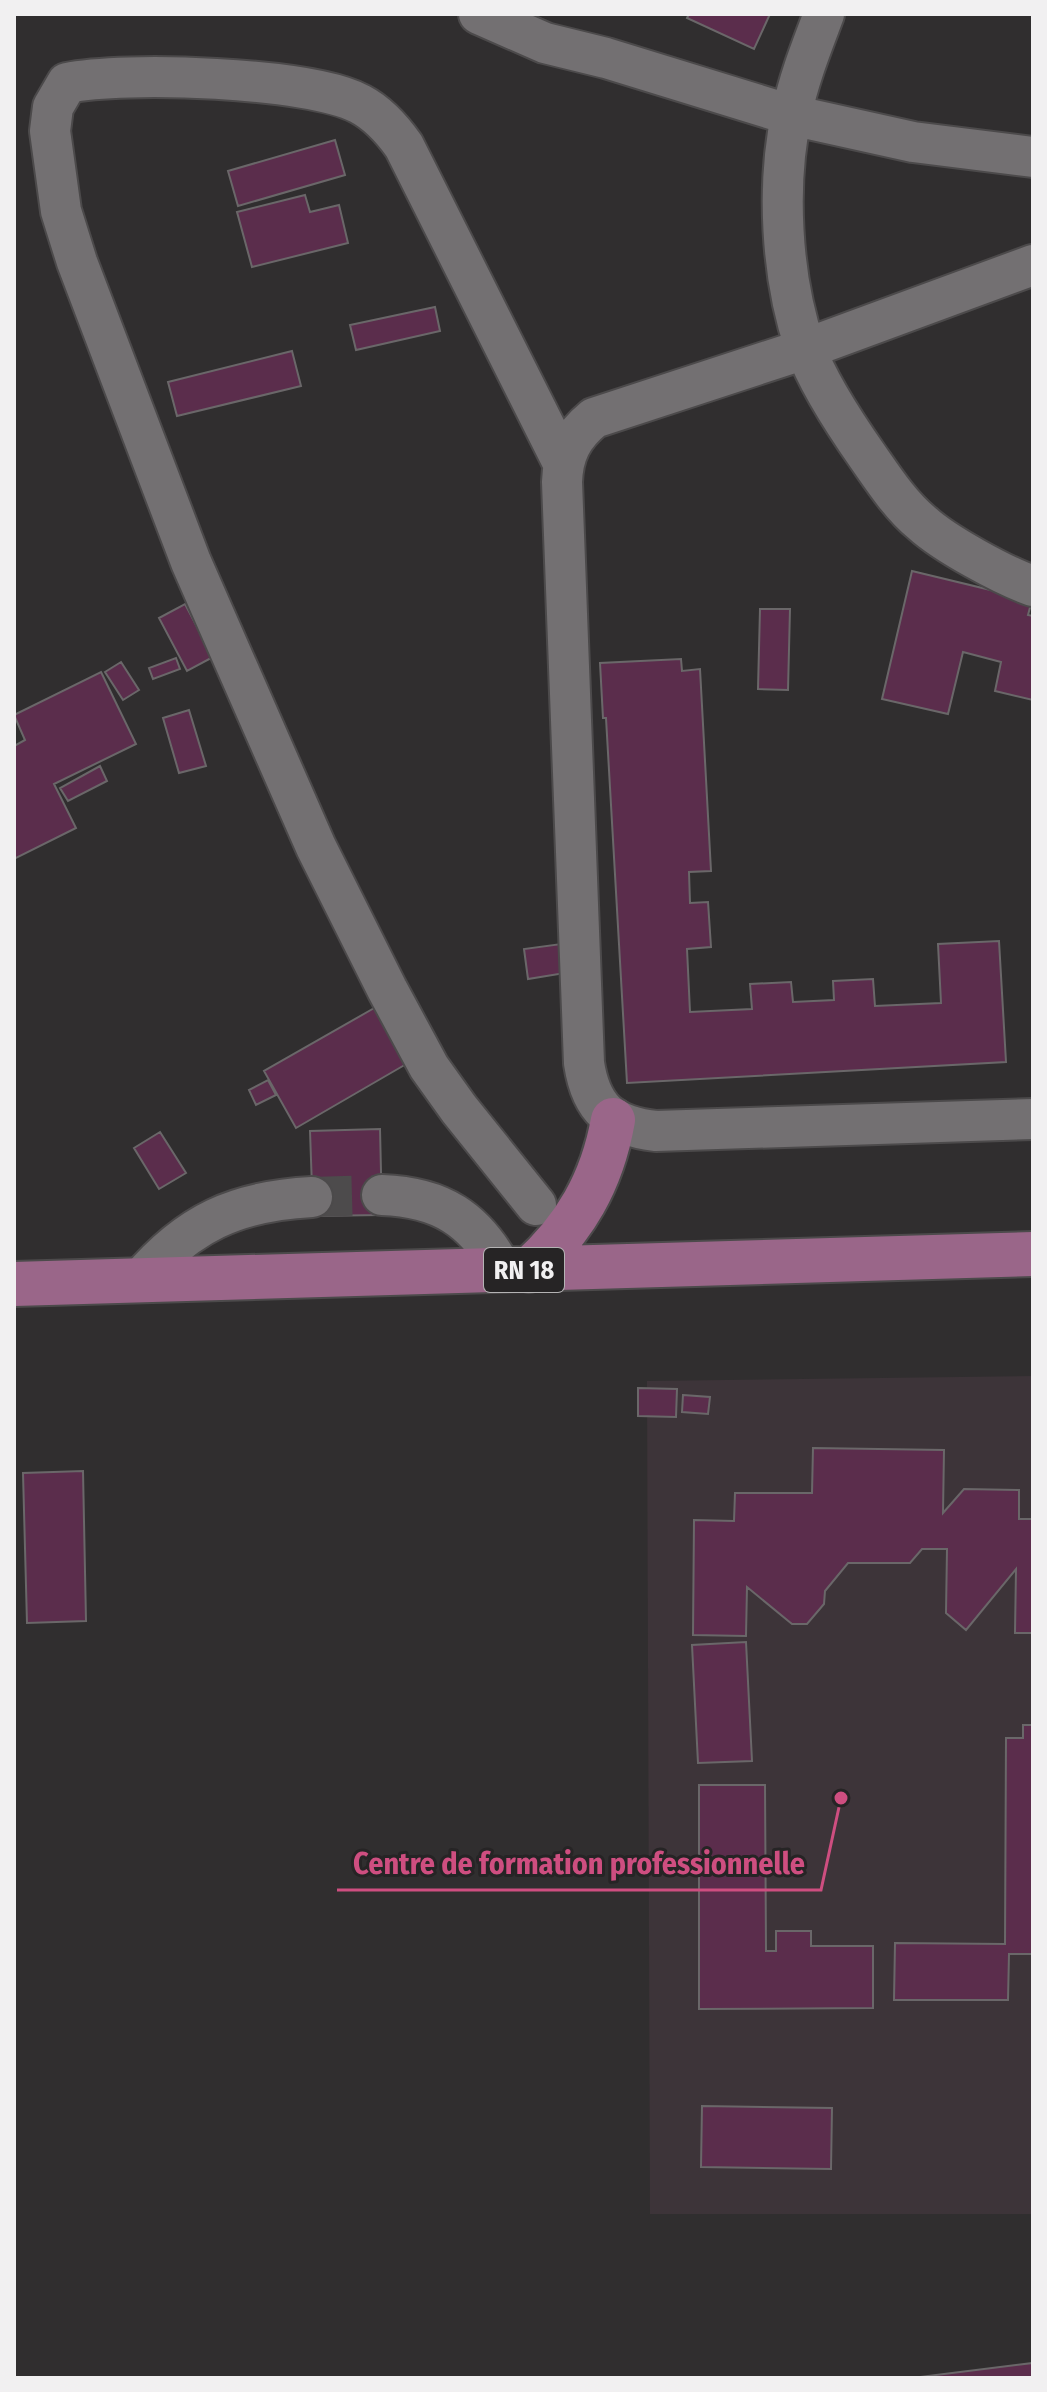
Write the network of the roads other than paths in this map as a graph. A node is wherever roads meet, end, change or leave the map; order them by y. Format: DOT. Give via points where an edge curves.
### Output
graph roads {
  1 [pos="479,14"];
  2 [pos="824,14"];
  3 [pos="791,115"];
  4 [pos="1033,157"];
  5 [pos="1033,265"];
  6 [pos="805,349"];
  7 [pos="563,463"];
  8 [pos="1033,586"];
  9 [pos="1033,1119"];
  10 [pos="613,1120"];
  11 [pos="382,1195"];
  12 [pos="312,1197"];
  13 [pos="536,1205"];
  14 [pos="1033,1254"];
  15 [pos="516,1270"];
  16 [pos="139,1281"];
  17 [pos="14,1284"];
  1 -- 3 [label="street" via="545,43"];
  2 -- 3 [label="street"];
  3 -- 4 [label="street" via="913,142"];
  3 -- 6 [label="street" via="783,182 785,251"];
  5 -- 6 [label="street"];
  6 -- 7 [label="street" via="594,418 574,438"];
  6 -- 8 [label="street" via="845,425 922,523"];
  7 -- 10 [label="street" via="584,1063 587,1085"];
  7 -- 13 [label="street" via="404,146 376,114 338,95 270,84 187,78 67,83 53,107 50,131 61,211 191,562 316,847 387,989 429,1067"];
  9 -- 10 [label="street" via="656,1131"];
  10 -- 15 [label="main road" via="608,1149 570,1228"];
  11 -- 15 [label="street" via="432,1202 455,1213"];
  12 -- 16 [label="street" via="246,1206 215,1218 186,1234"];
  14 -- 15 [label="main road, RN 18"];
  15 -- 16 [label="main road, RN 18"];
  16 -- 17 [label="main road, RN 18"];
}
